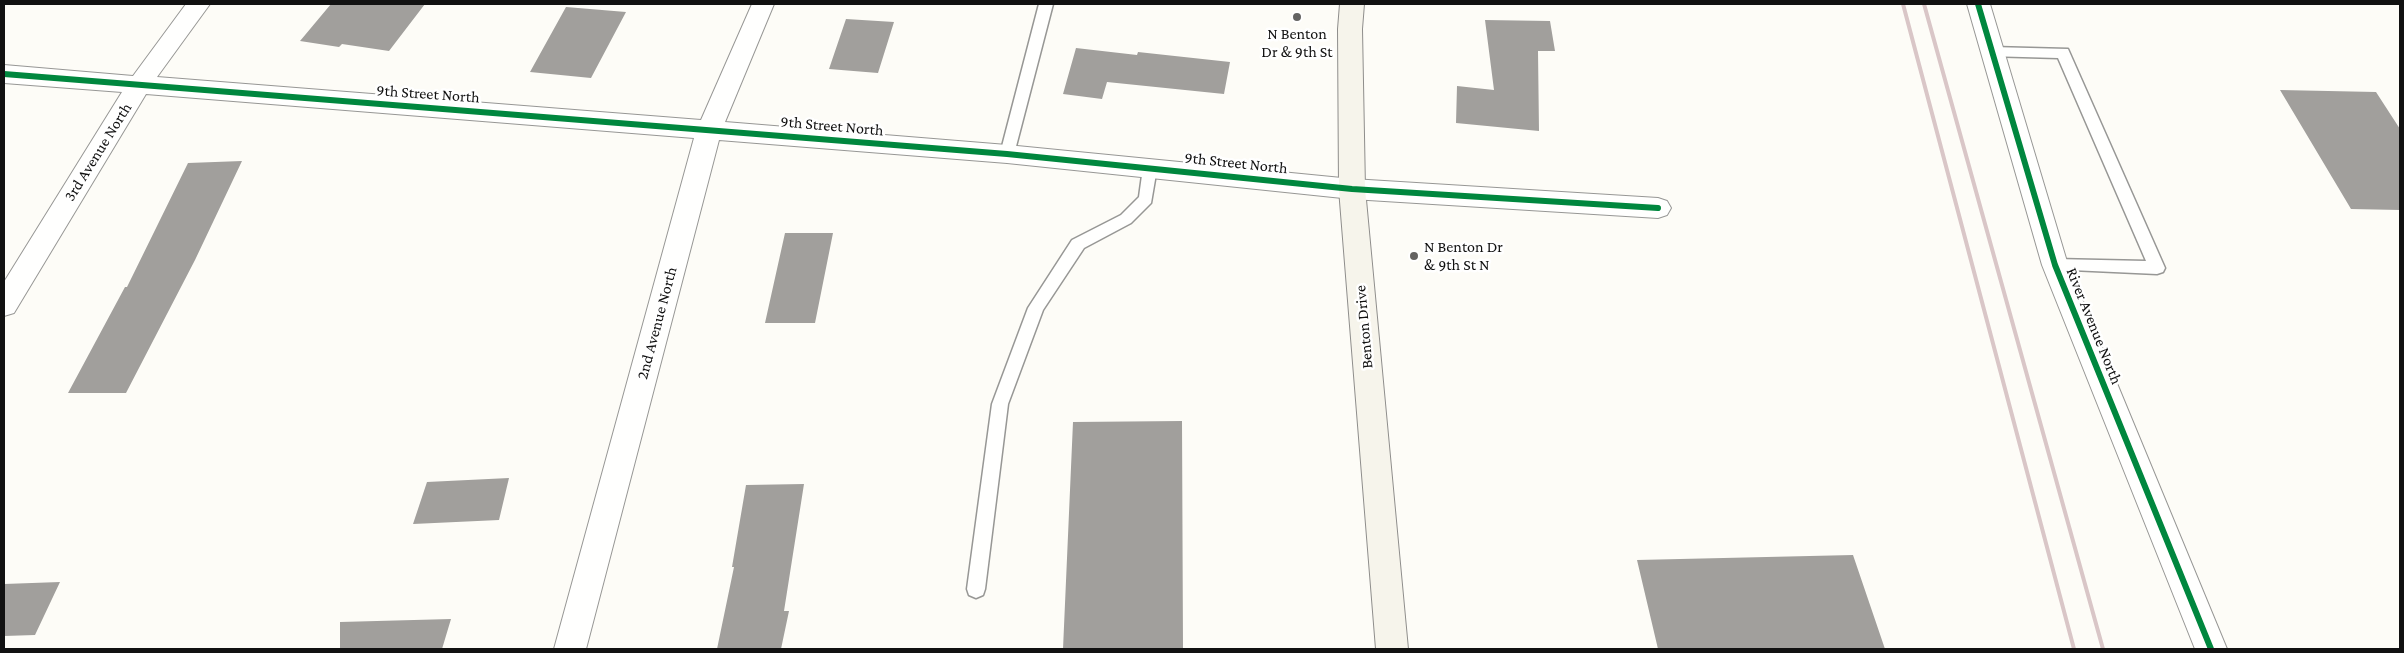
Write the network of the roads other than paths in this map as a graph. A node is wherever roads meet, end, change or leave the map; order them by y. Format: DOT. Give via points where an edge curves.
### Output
graph roads {
  1 [pos="198,4"];
  2 [pos="763,4"];
  3 [pos="1046,4"];
  4 [pos="1352,4"];
  5 [pos="1978,4"];
  6 [pos="1992,52"];
  7 [pos="4,74"];
  8 [pos="139,85"];
  9 [pos="709,130"];
  10 [pos="1007,154"];
  11 [pos="1150,168"];
  12 [pos="1352,189"];
  13 [pos="1658,208"];
  14 [pos="2054,265"];
  15 [pos="4,305"];
  16 [pos="976,589"];
  17 [pos="570,649"];
  18 [pos="1392,649"];
  19 [pos="2211,649"];
  1 -- 8 [label="street, 3rd Avenue North"];
  2 -- 9 [label="street, 2nd Avenue North"];
  3 -- 10 [label="lane"];
  4 -- 12 [label="main road, Benton Drive"];
  5 -- 6 [label="street, River Avenue North"];
  6 -- 14 [label="street, River Avenue North"];
  6 -- 14 [label="lane" via="2064,53 2157,268"];
  7 -- 8 [label="street, 9th Street North"];
  8 -- 9 [label="street, 9th Street North"];
  8 -- 15 [label="street, 3rd Avenue North"];
  9 -- 10 [label="street, 9th Street North"];
  9 -- 17 [label="street, 2nd Avenue North"];
  10 -- 11 [label="street, 9th Street North"];
  11 -- 12 [label="street, 9th Street North"];
  11 -- 16 [label="lane" via="1146,199 1126,220 1078,244 1036,308 1000,404"];
  12 -- 13 [label="street, 9th Street North"];
  12 -- 18 [label="main road, Benton Drive"];
  14 -- 19 [label="street, River Avenue North"];
}
